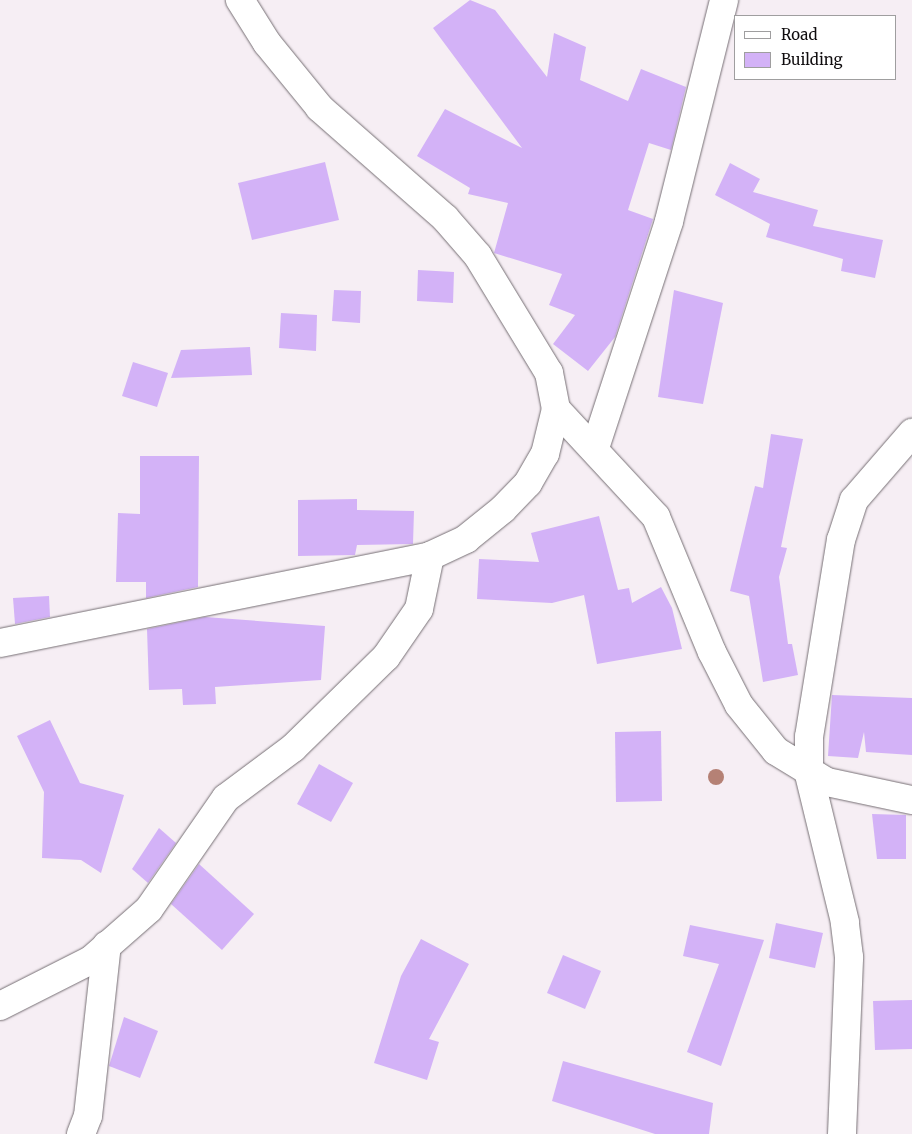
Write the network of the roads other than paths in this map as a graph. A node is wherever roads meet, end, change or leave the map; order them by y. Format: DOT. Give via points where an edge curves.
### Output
graph roads {
  1 [pos="240,0"];
  2 [pos="724,0"];
  3 [pos="556,408"];
  4 [pos="912,433"];
  5 [pos="595,448"];
  6 [pos="430,556"];
  7 [pos="0,643"];
  8 [pos="809,774"];
  9 [pos="912,800"];
  10 [pos="107,946"];
  11 [pos="0,1006"];
  12 [pos="81,1134"];
  13 [pos="842,1134"];
  1 -- 3 [label="street" via="267,44 320,108 445,218 478,256 549,373"];
  2 -- 5 [label="street" via="669,221"];
  3 -- 5 [label="street"];
  3 -- 6 [label="street" via="545,454 528,483 466,539"];
  4 -- 8 [label="street" via="854,500 840,540 813,704"];
  5 -- 8 [label="street" via="656,517 712,652 740,705 776,751"];
  6 -- 7 [label="street" via="317,583"];
  6 -- 10 [label="street" via="419,609 386,657 293,748 226,798 186,851 168,888"];
  8 -- 9 [label="street" via="847,788"];
  8 -- 13 [label="street" via="842,906 849,957"];
  10 -- 11 [label="street" via="64,976"];
  10 -- 12 [label="street" via="88,1116"];
}
